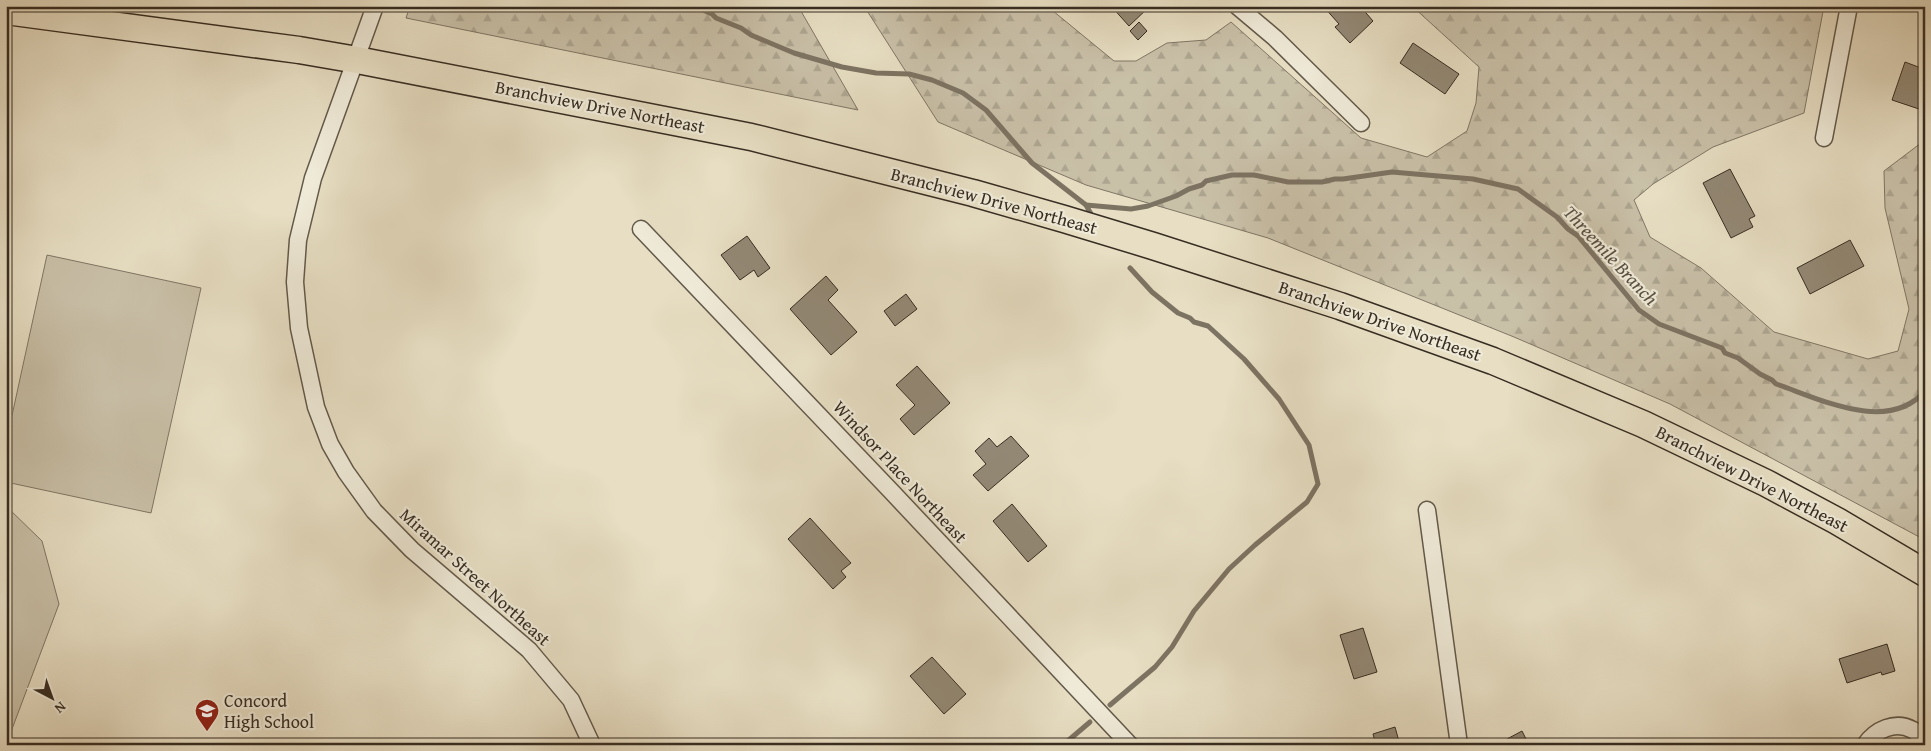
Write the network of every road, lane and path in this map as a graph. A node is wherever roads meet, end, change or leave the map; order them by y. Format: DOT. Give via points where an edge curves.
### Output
graph roads {
  1 [pos="375,6"];
  2 [pos="1237,6"];
  3 [pos="1848,6"];
  4 [pos="6,12"];
  5 [pos="357,60"];
  6 [pos="1361,123"];
  7 [pos="1824,138"];
  8 [pos="641,229"];
  9 [pos="1427,510"];
  10 [pos="1925,573"];
  11 [pos="1925,741"];
  12 [pos="592,745"];
  13 [pos="1130,745"];
  14 [pos="1459,745"];
  15 [pos="1864,745"];
  1 -- 5 [label="street, Miramar Street Northeast"];
  2 -- 6 [label="street" via="1275,38"];
  3 -- 7 [label="street"];
  4 -- 5 [label="main road, Branchview Drive Northeast"];
  5 -- 10 [label="main road, Branchview Drive Northeast" via="751,137 1037,212 1340,306 1493,361 1643,424 1766,483"];
  5 -- 12 [label="street, Miramar Street Northeast" via="313,178 298,240 295,282 299,328 316,407 330,444 374,511 412,550 528,650 571,700"];
  8 -- 13 [label="street, Windsor Place Northeast"];
  9 -- 14 [label="street"];
  11 -- 15 [label="street" via="1913,730 1899,725 1882,728"];
}
